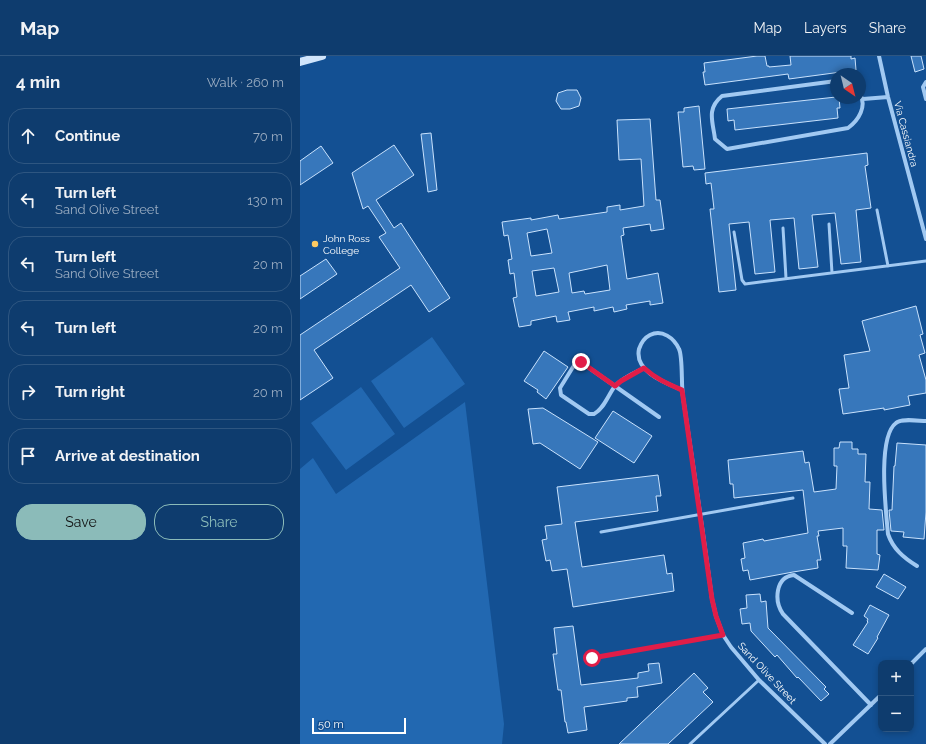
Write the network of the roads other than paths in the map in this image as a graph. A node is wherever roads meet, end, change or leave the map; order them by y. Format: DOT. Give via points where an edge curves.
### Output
graph roads {
  1 [pos="322,56"];
  2 [pos="879,56"];
  3 [pos="300,62"];
  4 [pos="830,82"];
  5 [pos="926,82"];
  6 [pos="888,97"];
  7 [pos="866,99"];
  8 [pos="926,99"];
  9 [pos="862,104"];
  10 [pos="877,210"];
  11 [pos="829,224"];
  12 [pos="783,228"];
  13 [pos="734,232"];
  14 [pos="926,239"];
  15 [pos="926,261"];
  16 [pos="888,266"];
  17 [pos="832,273"];
  18 [pos="786,278"];
  19 [pos="644,368"];
  20 [pos="615,386"];
  21 [pos="682,390"];
  22 [pos="659,417"];
  23 [pos="926,421"];
  24 [pos="793,498"];
  25 [pos="701,515"];
  26 [pos="601,532"];
  27 [pos="917,566"];
  28 [pos="852,613"];
  29 [pos="723,635"];
  30 [pos="926,649"];
  31 [pos="592,658"];
  32 [pos="914,661"];
  33 [pos="759,680"];
  34 [pos="880,696"];
  35 [pos="871,705"];
  36 [pos="690,744"];
  37 [pos="825,744"];
  38 [pos="830,744"];
  1 -- 3 [label="street"];
  2 -- 6 [label="street, Via Cassiandra"];
  4 -- 9 [label="street" via="722,96 715,102 711,111 715,139 727,148 848,128 856,123"];
  5 -- 8 [label="street" via="923,87"];
  6 -- 7 [label="street"];
  6 -- 14 [label="street, Via Cassiandra"];
  10 -- 16 [label="lane"];
  11 -- 17 [label="lane"];
  12 -- 18 [label="lane"];
  13 -- 18 [label="lane" via="745,284"];
  15 -- 16 [label="lane"];
  16 -- 17 [label="lane"];
  17 -- 18 [label="lane"];
  19 -- 20 [label="street"];
  19 -- 21 [label="street" via="662,382"];
  19 -- 21 [label="street, Sand Olive Street" via="638,353 644,339 658,332 666,334 674,340 680,350"];
  20 -- 20 [label="street" via="578,362 560,388 560,392 563,398 591,415 596,413"];
  20 -- 22 [label="street"];
  21 -- 25 [label="street, Sand Olive Street"];
  23 -- 27 [label="street" via="896,422 887,437 884,468 890,542 905,559"];
  24 -- 25 [label="lane"];
  25 -- 26 [label="lane"];
  25 -- 29 [label="street, Sand Olive Street" via="712,599"];
  28 -- 35 [label="street" via="794,575 785,578 779,586 778,605 783,614"];
  29 -- 31 [label="lane"];
  29 -- 33 [label="street, Sand Olive Street"];
  30 -- 32 [label="street"];
  33 -- 36 [label="lane"];
  33 -- 37 [label="street, Sand Olive Street"];
  34 -- 35 [label="street"];
  35 -- 38 [label="street"];
}
